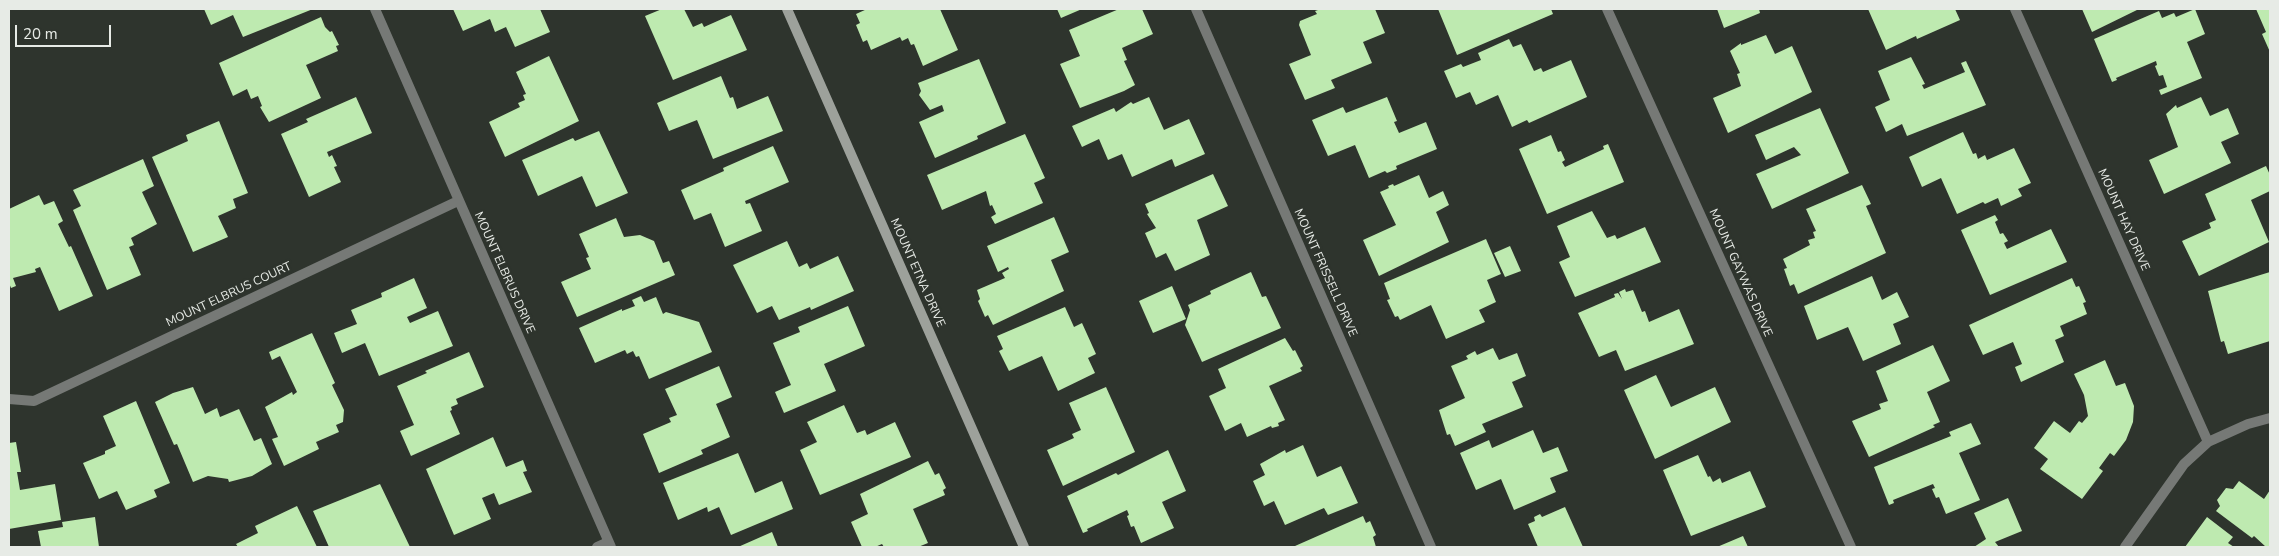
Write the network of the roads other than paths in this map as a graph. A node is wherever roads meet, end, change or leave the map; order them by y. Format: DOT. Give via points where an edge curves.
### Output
graph roads {
  1 [pos="375,9"];
  2 [pos="788,9"];
  3 [pos="1196,9"];
  4 [pos="1607,9"];
  5 [pos="2015,9"];
  6 [pos="458,201"];
  7 [pos="9,399"];
  8 [pos="2270,418"];
  9 [pos="2208,442"];
  10 [pos="610,545"];
  11 [pos="598,547"];
  12 [pos="1024,547"];
  13 [pos="1432,547"];
  14 [pos="1850,547"];
  15 [pos="2125,547"];
  1 -- 6 [label="street, MOUNT ELBRUS DRIVE"];
  2 -- 12 [label="street, MOUNT ETNA DRIVE"];
  3 -- 13 [label="street, MOUNT FRISSELL DRIVE"];
  4 -- 14 [label="street, MOUNT GAYWAS DRIVE"];
  5 -- 9 [label="street, MOUNT HAY DRIVE"];
  6 -- 7 [label="street, MOUNT ELBRUS COURT" via="34,401"];
  6 -- 10 [label="street, MOUNT ELBRUS DRIVE"];
  8 -- 9 [label="street"];
  9 -- 15 [label="street" via="2184,464"];
  10 -- 11 [label="street"];
}
